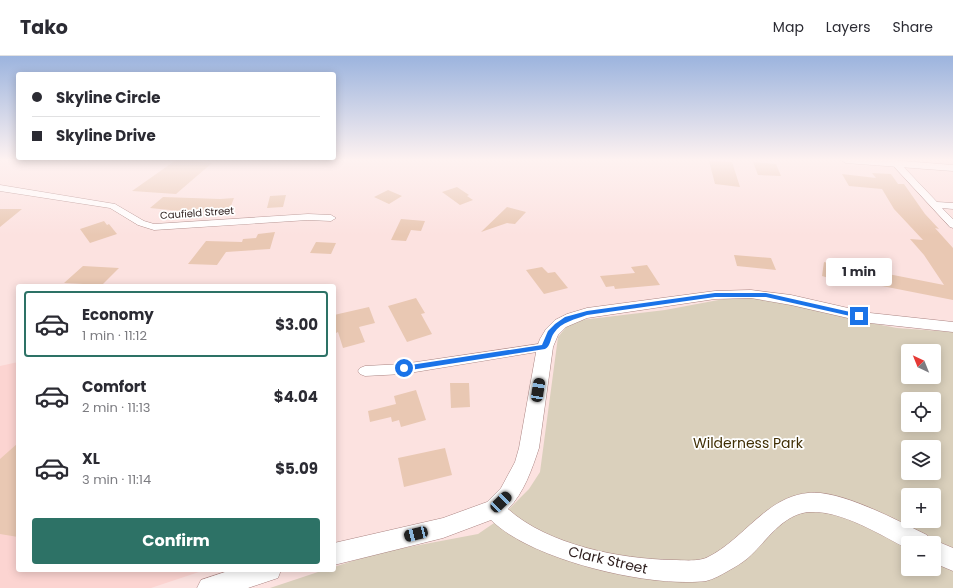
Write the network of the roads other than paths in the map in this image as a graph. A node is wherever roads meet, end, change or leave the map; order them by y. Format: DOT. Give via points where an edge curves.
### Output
graph roads {
  1 [pos="915,185"];
  2 [pos="0,188"];
  3 [pos="935,205"];
  4 [pos="953,206"];
  5 [pos="331,218"];
  6 [pos="953,225"];
  7 [pos="953,327"];
  8 [pos="545,347"];
  9 [pos="365,371"];
  10 [pos="494,509"];
  11 [pos="905,536"];
  12 [pos="336,554"];
  13 [pos="941,554"];
  14 [pos="953,560"];
  15 [pos="263,572"];
  16 [pos="209,588"];
  1 -- 3 [label="street"];
  2 -- 5 [label="street, Caufield Street" via="112,206 126,212 139,224 154,227 308,217"];
  3 -- 4 [label="street"];
  3 -- 6 [label="street"];
  7 -- 8 [label="street" via="870,318 766,295 723,295 575,316 553,329"];
  8 -- 9 [label="street" via="411,368"];
  8 -- 10 [label="street" via="529,448 508,495"];
  10 -- 11 [label="street, Clark Street" via="524,533 566,551 617,565 649,570 705,570 738,552 763,527 788,508 810,502 834,505"];
  10 -- 12 [label="street" via="443,528"];
  13 -- 14 [label="street"];
  15 -- 16 [label="street"];
}
